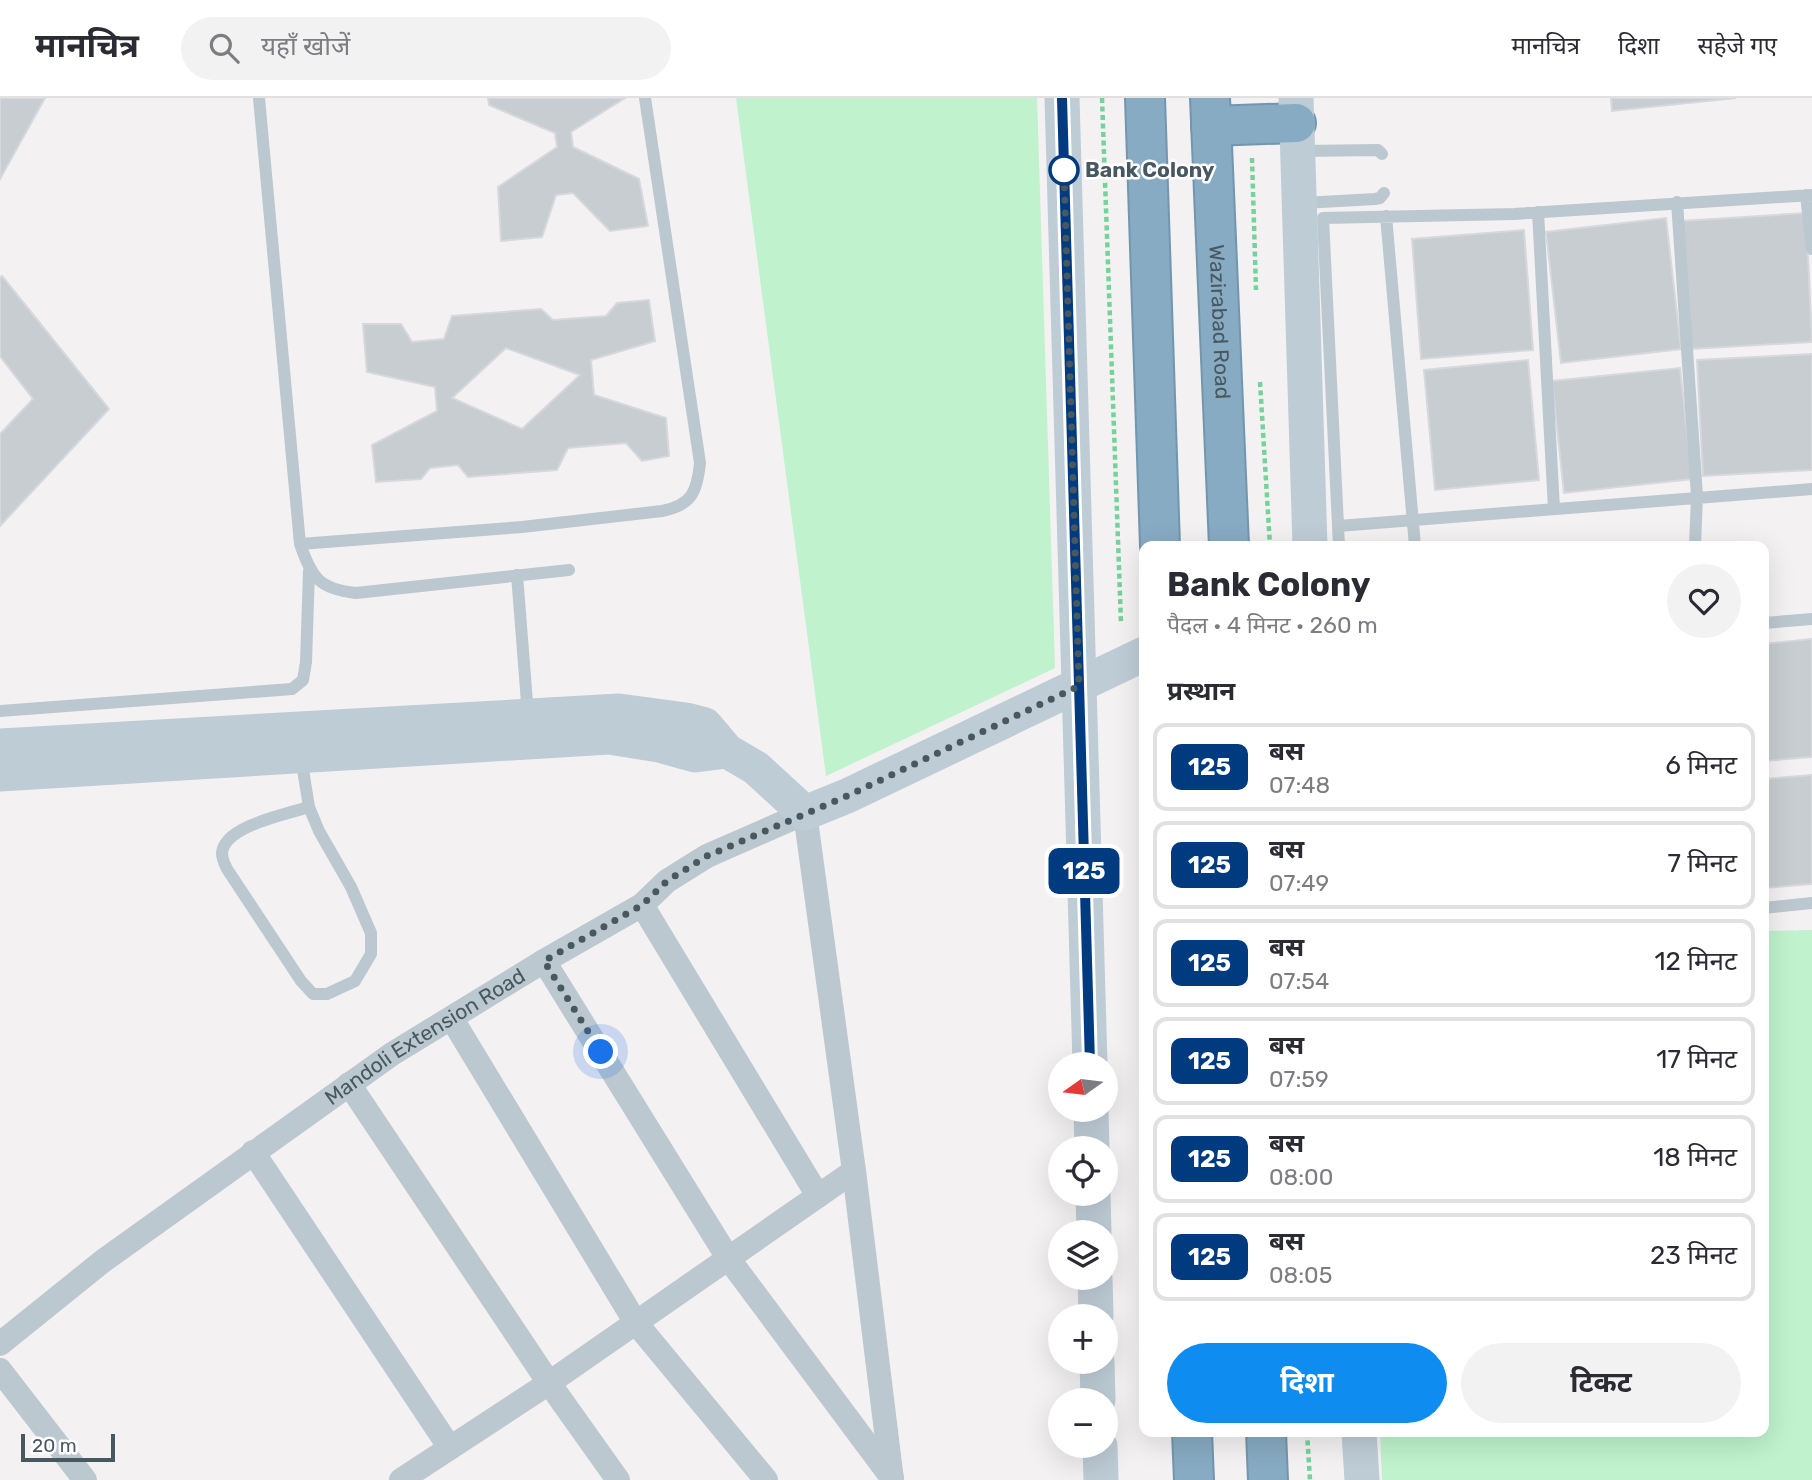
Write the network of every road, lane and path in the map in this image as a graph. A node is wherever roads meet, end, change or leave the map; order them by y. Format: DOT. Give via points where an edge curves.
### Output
graph roads {
  1 [pos="259,98"];
  2 [pos="645,98"];
  3 [pos="1062,98"];
  4 [pos="1102,98"];
  5 [pos="1144,98"];
  6 [pos="1210,112"];
  7 [pos="1296,124"];
  8 [pos="1251,125"];
  9 [pos="1382,154"];
  10 [pos="1384,193"];
  11 [pos="1809,195"];
  12 [pos="1677,202"];
  13 [pos="1299,203"];
  14 [pos="1538,212"];
  15 [pos="1386,216"];
  16 [pos="1812,250"];
  17 [pos="1256,291"];
  18 [pos="1260,373"];
  19 [pos="1812,489"];
  20 [pos="1697,496"];
  21 [pos="1554,509"];
  22 [pos="1413,520"];
  23 [pos="1338,526"];
  24 [pos="1160,541"];
  25 [pos="1228,541"];
  26 [pos="1270,541"];
  27 [pos="1310,541"];
  28 [pos="1339,541"];
  29 [pos="1415,541"];
  30 [pos="1695,541"];
  31 [pos="300,544"];
  32 [pos="309,570"];
  33 [pos="569,570"];
  34 [pos="517,575"];
  35 [pos="1812,619"];
  36 [pos="1121,623"];
  37 [pos="1769,623"];
  38 [pos="1139,656"];
  39 [pos="1079,686"];
  40 [pos="0,711"];
  41 [pos="529,728"];
  42 [pos="301,755"];
  43 [pos="4,760"];
  44 [pos="309,807"];
  45 [pos="805,813"];
  46 [pos="1812,903"];
  47 [pos="642,905"];
  48 [pos="1769,907"];
  49 [pos="544,961"];
  50 [pos="452,1019"];
  51 [pos="1090,1052"];
  52 [pos="349,1084"];
  53 [pos="253,1152"];
  54 [pos="854,1171"];
  55 [pos="818,1196"];
  56 [pos="728,1258"];
  57 [pos="636,1323"];
  58 [pos="0,1344"];
  59 [pos="0,1370"];
  60 [pos="550,1383"];
  61 [pos="1192,1437"];
  62 [pos="1266,1437"];
  63 [pos="1307,1437"];
  64 [pos="1359,1437"];
  65 [pos="450,1448"];
  66 [pos="1100,1458"];
  67 [pos="414,1476"];
  68 [pos="892,1479"];
  69 [pos="85,1480"];
  70 [pos="618,1480"];
  71 [pos="766,1480"];
  72 [pos="1101,1480"];
  73 [pos="1194,1480"];
  74 [pos="1268,1480"];
  75 [pos="1310,1480"];
  76 [pos="1362,1480"];
  1 -- 31 [label="lane"];
  2 -- 31 [label="lane" via="700,463 691,497 678,508 522,527"];
  3 -- 39 [label="street"];
  4 -- 36 [label="path"];
  5 -- 24 [label="highway"];
  6 -- 8 [label="highway"];
  6 -- 25 [label="highway, Wazirabad Road"];
  7 -- 8 [label="highway"];
  7 -- 9 [label="lane"];
  7 -- 13 [label="street"];
  8 -- 17 [label="path"];
  10 -- 13 [label="lane" via="1375,199"];
  11 -- 12 [label="lane"];
  11 -- 16 [label="lane"];
  12 -- 14 [label="lane"];
  12 -- 20 [label="lane"];
  13 -- 27 [label="street"];
  14 -- 15 [label="lane"];
  14 -- 21 [label="lane"];
  15 -- 22 [label="lane"];
  15 -- 23 [label="lane" via="1322,218"];
  18 -- 26 [label="path"];
  19 -- 20 [label="lane"];
  20 -- 21 [label="lane"];
  20 -- 30 [label="lane"];
  21 -- 22 [label="lane"];
  22 -- 23 [label="lane"];
  22 -- 29 [label="lane"];
  23 -- 28 [label="lane"];
  31 -- 32 [label="lane"];
  32 -- 34 [label="lane" via="335,591 356,593"];
  32 -- 40 [label="lane" via="306,662 303,680 292,689"];
  33 -- 34 [label="lane"];
  34 -- 41 [label="lane"];
  35 -- 37 [label="lane"];
  38 -- 39 [label="street, Mandoli Extension Road"];
  39 -- 45 [label="street, Mandoli Extension Road"];
  39 -- 51 [label="street"];
  41 -- 42 [label="street"];
  41 -- 43 [label="street"];
  41 -- 45 [label="street" via="659,744 695,755 727,751 757,768"];
  42 -- 43 [label="street"];
  42 -- 44 [label="lane"];
  44 -- 44 [label="lane" via="372,933 371,954 355,981 327,994 313,994 301,981 227,869 222,852 228,839 244,828"];
  45 -- 47 [label="street, Mandoli Extension Road" via="707,856 667,881"];
  45 -- 54 [label="street"];
  46 -- 48 [label="lane"];
  47 -- 49 [label="street, Mandoli Extension Road"];
  47 -- 55 [label="street"];
  49 -- 50 [label="street, Mandoli Extension Road"];
  49 -- 56 [label="street"];
  50 -- 52 [label="street, Mandoli Extension Road"];
  50 -- 57 [label="street"];
  52 -- 53 [label="street, Mandoli Extension Road"];
  52 -- 60 [label="street"];
  53 -- 58 [label="street, Mandoli Extension Road" via="103,1261"];
  53 -- 65 [label="street"];
  54 -- 55 [label="street"];
  54 -- 68 [label="street"];
  55 -- 56 [label="street"];
  56 -- 57 [label="street"];
  56 -- 68 [label="street"];
  57 -- 60 [label="street"];
  57 -- 71 [label="street"];
  59 -- 69 [label="street"];
  60 -- 65 [label="street"];
  60 -- 70 [label="street"];
  61 -- 73 [label="highway"];
  62 -- 74 [label="highway"];
  63 -- 75 [label="path"];
  64 -- 76 [label="street"];
  65 -- 67 [label="street"];
  66 -- 72 [label="street"];
}
